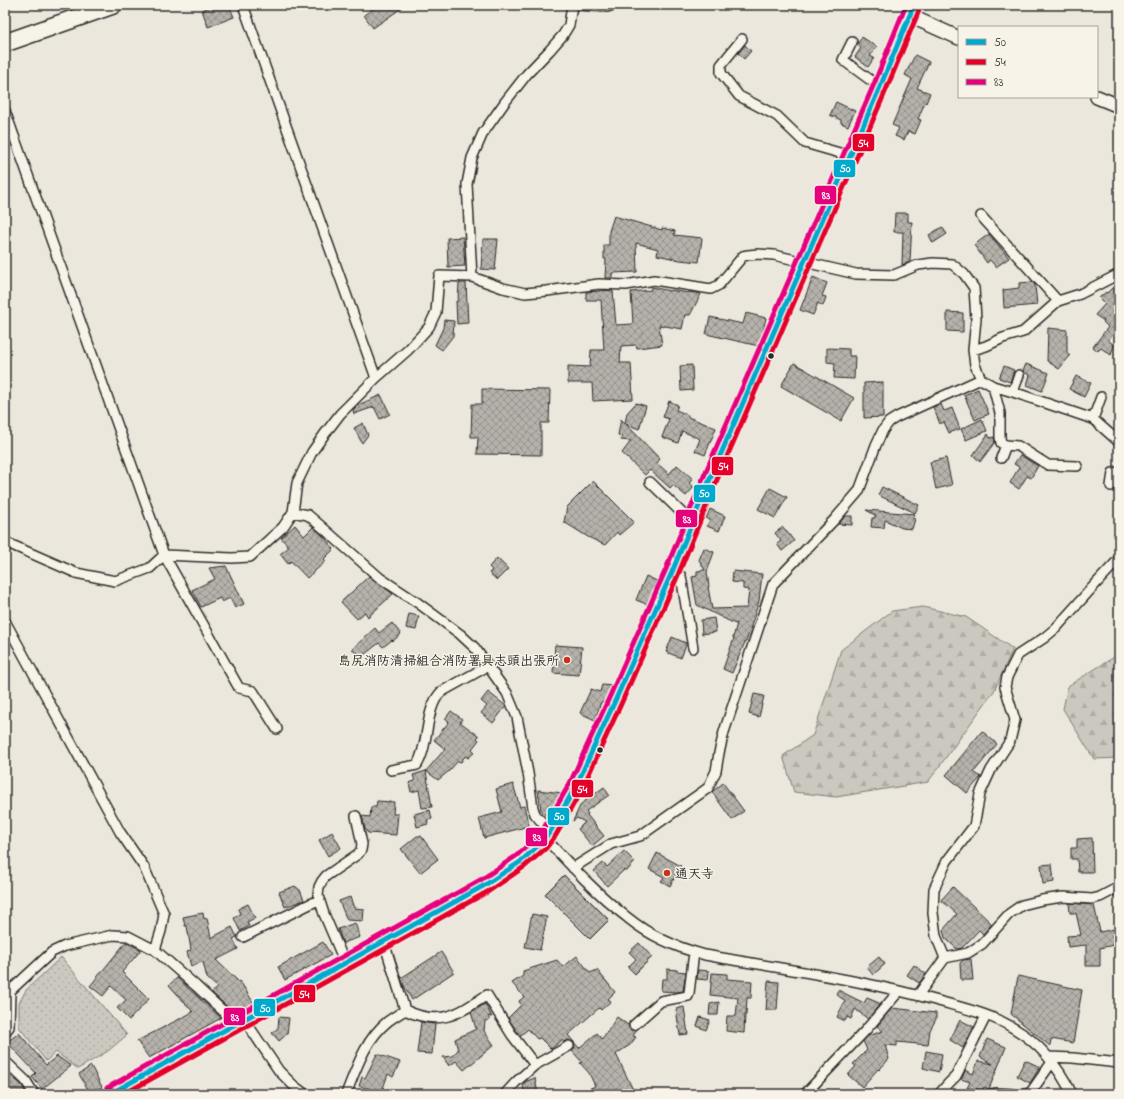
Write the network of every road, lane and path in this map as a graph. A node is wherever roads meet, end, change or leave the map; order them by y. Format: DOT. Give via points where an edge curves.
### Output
graph roads {
  1 [pos="112,5"];
  2 [pos="243,5"];
  3 [pos="572,5"];
  4 [pos="577,5"];
  5 [pos="614,5"];
  6 [pos="912,11"];
  7 [pos="958,37"];
  8 [pos="742,39"];
  9 [pos="852,42"];
  10 [pos="5,43"];
  11 [pos="880,87"];
  12 [pos="1098,96"];
  13 [pos="1119,106"];
  14 [pos="5,111"];
  15 [pos="850,156"];
  16 [pos="980,216"];
  17 [pos="804,262"];
  18 [pos="1119,274"];
  19 [pos="472,277"];
  20 [pos="1058,301"];
  21 [pos="973,350"];
  22 [pos="1019,375"];
  23 [pos="376,378"];
  24 [pos="981,379"];
  25 [pos="993,386"];
  26 [pos="1014,392"];
  27 [pos="1101,397"];
  28 [pos="1093,419"];
  29 [pos="1119,442"];
  30 [pos="1006,445"];
  31 [pos="1001,458"];
  32 [pos="1078,466"];
  33 [pos="1119,472"];
  34 [pos="650,482"];
  35 [pos="1111,486"];
  36 [pos="293,512"];
  37 [pos="692,523"];
  38 [pos="5,542"];
  39 [pos="164,556"];
  40 [pos="1119,559"];
  41 [pos="672,572"];
  42 [pos="5,622"];
  43 [pos="693,648"];
  44 [pos="488,666"];
  45 [pos="277,729"];
  46 [pos="391,770"];
  47 [pos="356,816"];
  48 [pos="547,835"];
  49 [pos="573,868"];
  50 [pos="1119,887"];
  51 [pos="320,899"];
  52 [pos="243,937"];
  53 [pos="384,942"];
  54 [pos="155,950"];
  55 [pos="694,952"];
  56 [pos="945,958"];
  57 [pos="345,963"];
  58 [pos="5,982"];
  59 [pos="10,991"];
  60 [pos="899,991"];
  61 [pos="918,995"];
  62 [pos="405,1010"];
  63 [pos="986,1016"];
  64 [pos="240,1021"];
  65 [pos="634,1025"];
  66 [pos="5,1032"];
  67 [pos="569,1046"];
  68 [pos="1051,1059"];
  69 [pos="5,1062"];
  70 [pos="1119,1063"];
  71 [pos="535,1065"];
  72 [pos="34,1094"];
  73 [pos="110,1094"];
  74 [pos="305,1094"];
  75 [pos="346,1094"];
  76 [pos="505,1094"];
  77 [pos="804,1094"];
  78 [pos="940,1094"];
  79 [pos="992,1094"];
  80 [pos="1012,1094"];
  81 [pos="1026,1094"];
  82 [pos="1072,1094"];
  1 -- 10 [label="highway"];
  2 -- 23 [label="street"];
  3 -- 19 [label="street" via="569,25 563,35 526,74 505,102 483,133 472,158 467,184"];
  4 -- 5 [label="street"];
  6 -- 7 [label="main road"];
  6 -- 11 [label="main road"];
  8 -- 15 [label="street" via="721,65 721,73 739,96 777,116 805,143"];
  9 -- 11 [label="street" via="843,60"];
  11 -- 15 [label="main road"];
  12 -- 13 [label="main road"];
  14 -- 39 [label="street"];
  15 -- 17 [label="main road"];
  16 -- 20 [label="street"];
  17 -- 19 [label="street" via="774,255 743,256 719,285 711,289 654,280 626,285 599,284 525,293"];
  17 -- 21 [label="street" via="856,274 894,275 918,265 952,264 964,274 974,288 976,318"];
  17 -- 37 [label="main road"];
  18 -- 20 [label="street" via="1080,294"];
  19 -- 23 [label="street" via="439,276 436,312 429,327 408,350"];
  20 -- 21 [label="street" via="1023,332"];
  21 -- 24 [label="street" via="975,365"];
  22 -- 26 [label="street"];
  23 -- 36 [label="street" via="340,414 312,452 297,483"];
  24 -- 25 [label="street"];
  24 -- 49 [label="street" via="889,422 876,445 859,491 773,584 724,732 716,771 708,788 640,836 611,844"];
  25 -- 26 [label="street"];
  25 -- 30 [label="street" via="1000,413 1001,443"];
  26 -- 28 [label="street"];
  27 -- 28 [label="street"];
  28 -- 29 [label="street"];
  30 -- 31 [label="street"];
  30 -- 32 [label="street" via="1018,446 1048,465"];
  33 -- 35 [label="street" via="1113,473"];
  34 -- 37 [label="street"];
  36 -- 39 [label="street" via="283,527 250,557"];
  36 -- 44 [label="street" via="308,516 380,578 460,634 475,648"];
  37 -- 41 [label="main road"];
  38 -- 39 [label="street" via="76,573 115,581 150,568"];
  39 -- 45 [label="street" via="239,688 253,691"];
  40 -- 56 [label="street" via="1056,628 1018,655 1007,677 1005,687 1015,720 1010,741 991,770 980,794 974,826 947,861 934,889 933,913 936,936"];
  41 -- 43 [label="street" via="681,576"];
  41 -- 48 [label="main road" via="576,786"];
  42 -- 54 [label="street" via="120,832 144,868 164,914"];
  44 -- 46 [label="street" via="441,692 432,707 422,757 417,764"];
  44 -- 48 [label="street" via="507,693 517,717 533,808"];
  47 -- 51 [label="street" via="361,850 326,876 319,887"];
  48 -- 49 [label="street"];
  48 -- 53 [label="main road" via="507,872"];
  49 -- 55 [label="street" via="628,919 661,939"];
  50 -- 56 [label="street" via="1092,899 1063,897 1022,905 982,944 968,954"];
  51 -- 52 [label="street"];
  51 -- 57 [label="street"];
  53 -- 57 [label="main road"];
  53 -- 62 [label="street"];
  54 -- 59 [label="street" via="128,936 114,935 65,946 52,952"];
  54 -- 64 [label="street"];
  55 -- 60 [label="street"];
  55 -- 65 [label="street" via="688,996 661,1001"];
  56 -- 61 [label="street"];
  57 -- 64 [label="main road"];
  58 -- 59 [label="street"];
  59 -- 66 [label="street" via="9,1028"];
  60 -- 61 [label="street"];
  60 -- 77 [label="street"];
  61 -- 63 [label="street"];
  62 -- 71 [label="street" via="423,1017 445,1017 458,1013 487,995 512,1035"];
  62 -- 75 [label="street" via="386,1022 375,1034 363,1053"];
  63 -- 68 [label="street" via="1020,1032"];
  63 -- 78 [label="street" via="956,1076"];
  64 -- 73 [label="main road"];
  64 -- 74 [label="street" via="279,1071"];
  67 -- 71 [label="street"];
  68 -- 70 [label="street" via="1073,1058"];
  68 -- 81 [label="street" via="1031,1092"];
  68 -- 82 [label="street"];
  69 -- 72 [label="street" via="26,1081"];
  71 -- 76 [label="street"];
  79 -- 80 [label="street"];
}
